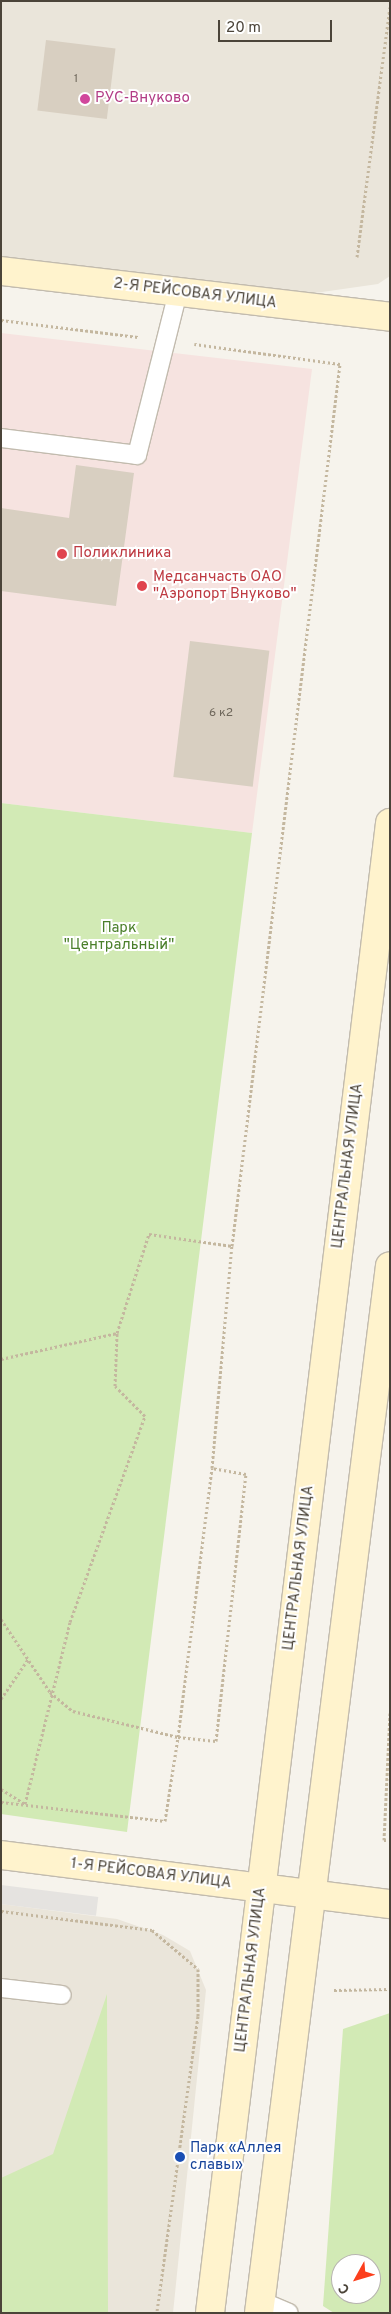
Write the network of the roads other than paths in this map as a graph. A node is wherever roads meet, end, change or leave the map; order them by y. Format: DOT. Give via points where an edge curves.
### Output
graph roads {
  1 [pos="1,271"];
  2 [pos="178,292"];
  3 [pos="390,317"];
  4 [pos="1,438"];
  5 [pos="390,823"];
  6 [pos="390,1266"];
  7 [pos="1,1855"];
  8 [pos="261,1888"];
  9 [pos="312,1894"];
  10 [pos="390,1904"];
  11 [pos="1,1988"];
  12 [pos="62,1995"];
  13 [pos="260,2307"];
  14 [pos="210,2313"];
  15 [pos="289,2313"];
  1 -- 2 [label="main road, 2-Я РЕЙСОВАЯ УЛИЦА"];
  2 -- 3 [label="main road, 2-Я РЕЙСОВАЯ УЛИЦА"];
  2 -- 4 [label="lane" via="137,456"];
  5 -- 8 [label="main road, ЦЕНТРАЛЬНАЯ УЛИЦА"];
  6 -- 9 [label="main road"];
  7 -- 8 [label="main road, 1-Я РЕЙСОВАЯ УЛИЦА"];
  8 -- 9 [label="main road, 1-Я РЕЙСОВАЯ УЛИЦА"];
  8 -- 14 [label="main road, ЦЕНТРАЛЬНАЯ УЛИЦА"];
  9 -- 10 [label="main road, 1-Я РЕЙСОВАЯ УЛИЦА"];
  9 -- 13 [label="main road"];
  11 -- 12 [label="lane"];
  13 -- 15 [label="lane"];
}
